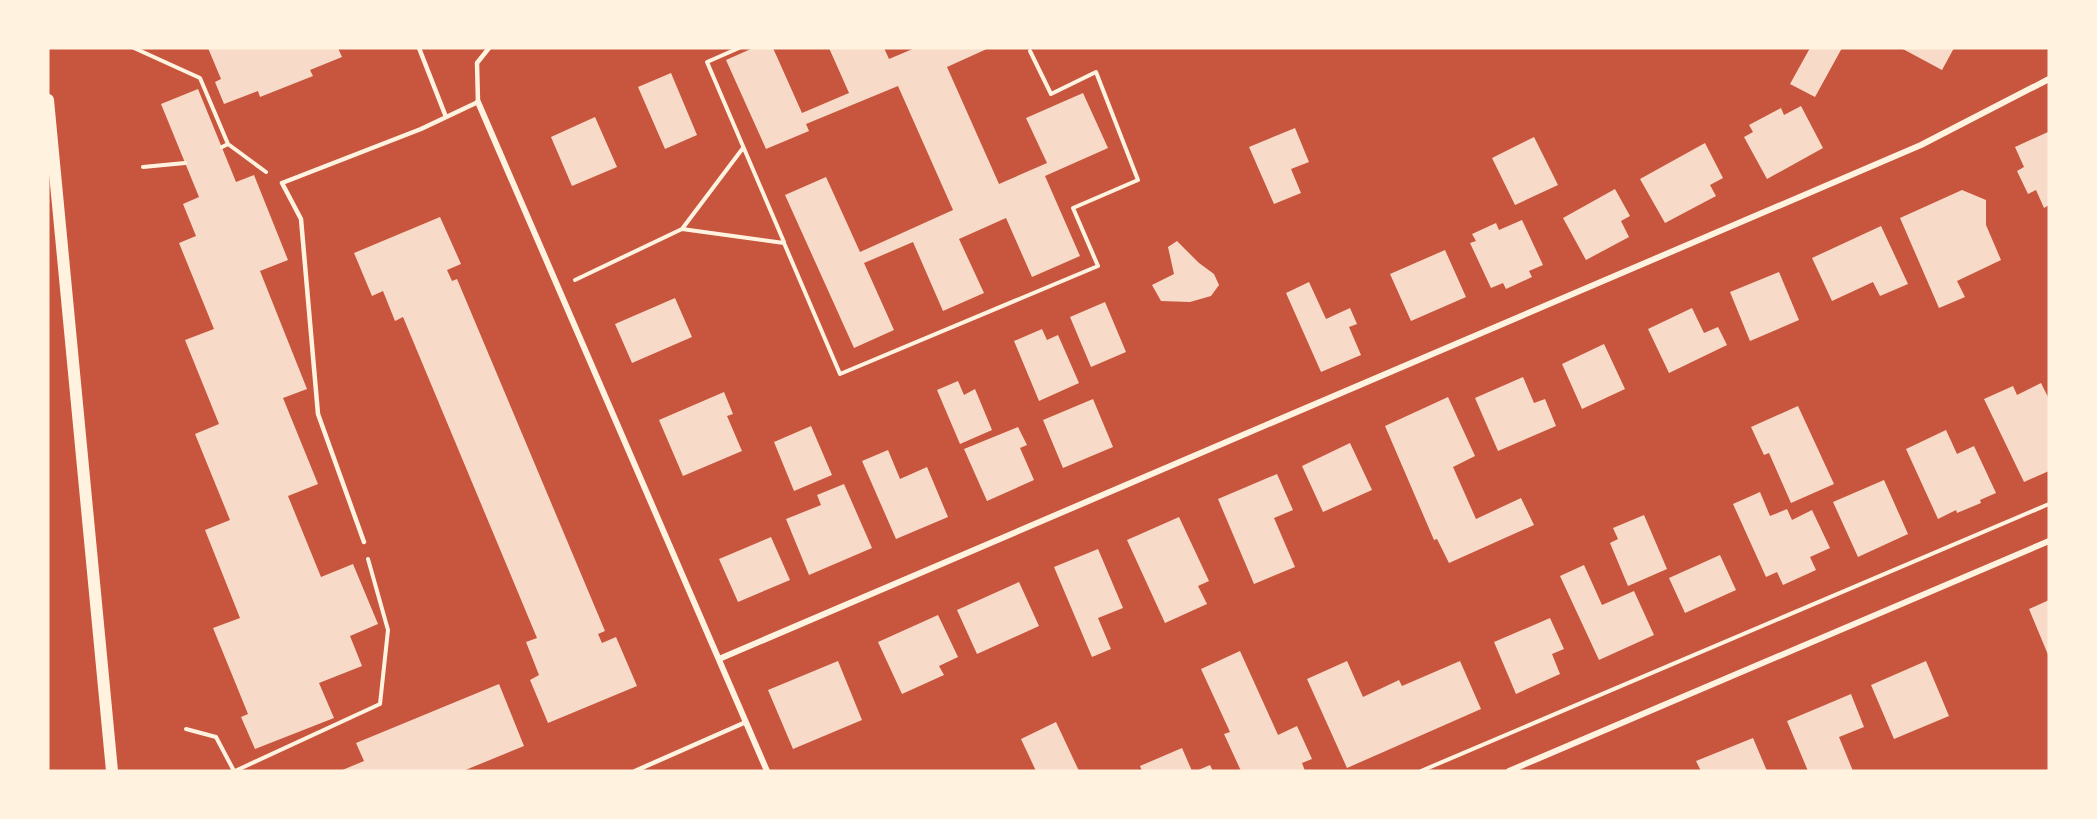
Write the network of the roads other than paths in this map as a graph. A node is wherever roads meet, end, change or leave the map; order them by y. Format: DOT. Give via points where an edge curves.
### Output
graph roads {
  1 [pos="419,48"];
  2 [pos="489,48"];
  3 [pos="2049,79"];
  4 [pos="48,100"];
  5 [pos="478,102"];
  6 [pos="447,117"];
  7 [pos="2049,541"];
  8 [pos="364,543"];
  9 [pos="719,659"];
  10 [pos="746,723"];
  11 [pos="112,771"];
  12 [pos="635,771"];
  13 [pos="766,771"];
  14 [pos="1509,771"];
  1 -- 6 [label="lane"];
  2 -- 5 [label="lane" via="477,63"];
  3 -- 9 [label="street" via="1921,145"];
  4 -- 11 [label="main road"];
  5 -- 6 [label="lane"];
  5 -- 9 [label="street"];
  6 -- 8 [label="lane" via="282,183 301,219 318,414"];
  7 -- 14 [label="street"];
  9 -- 10 [label="street"];
  10 -- 12 [label="lane"];
  10 -- 13 [label="street"];
}
